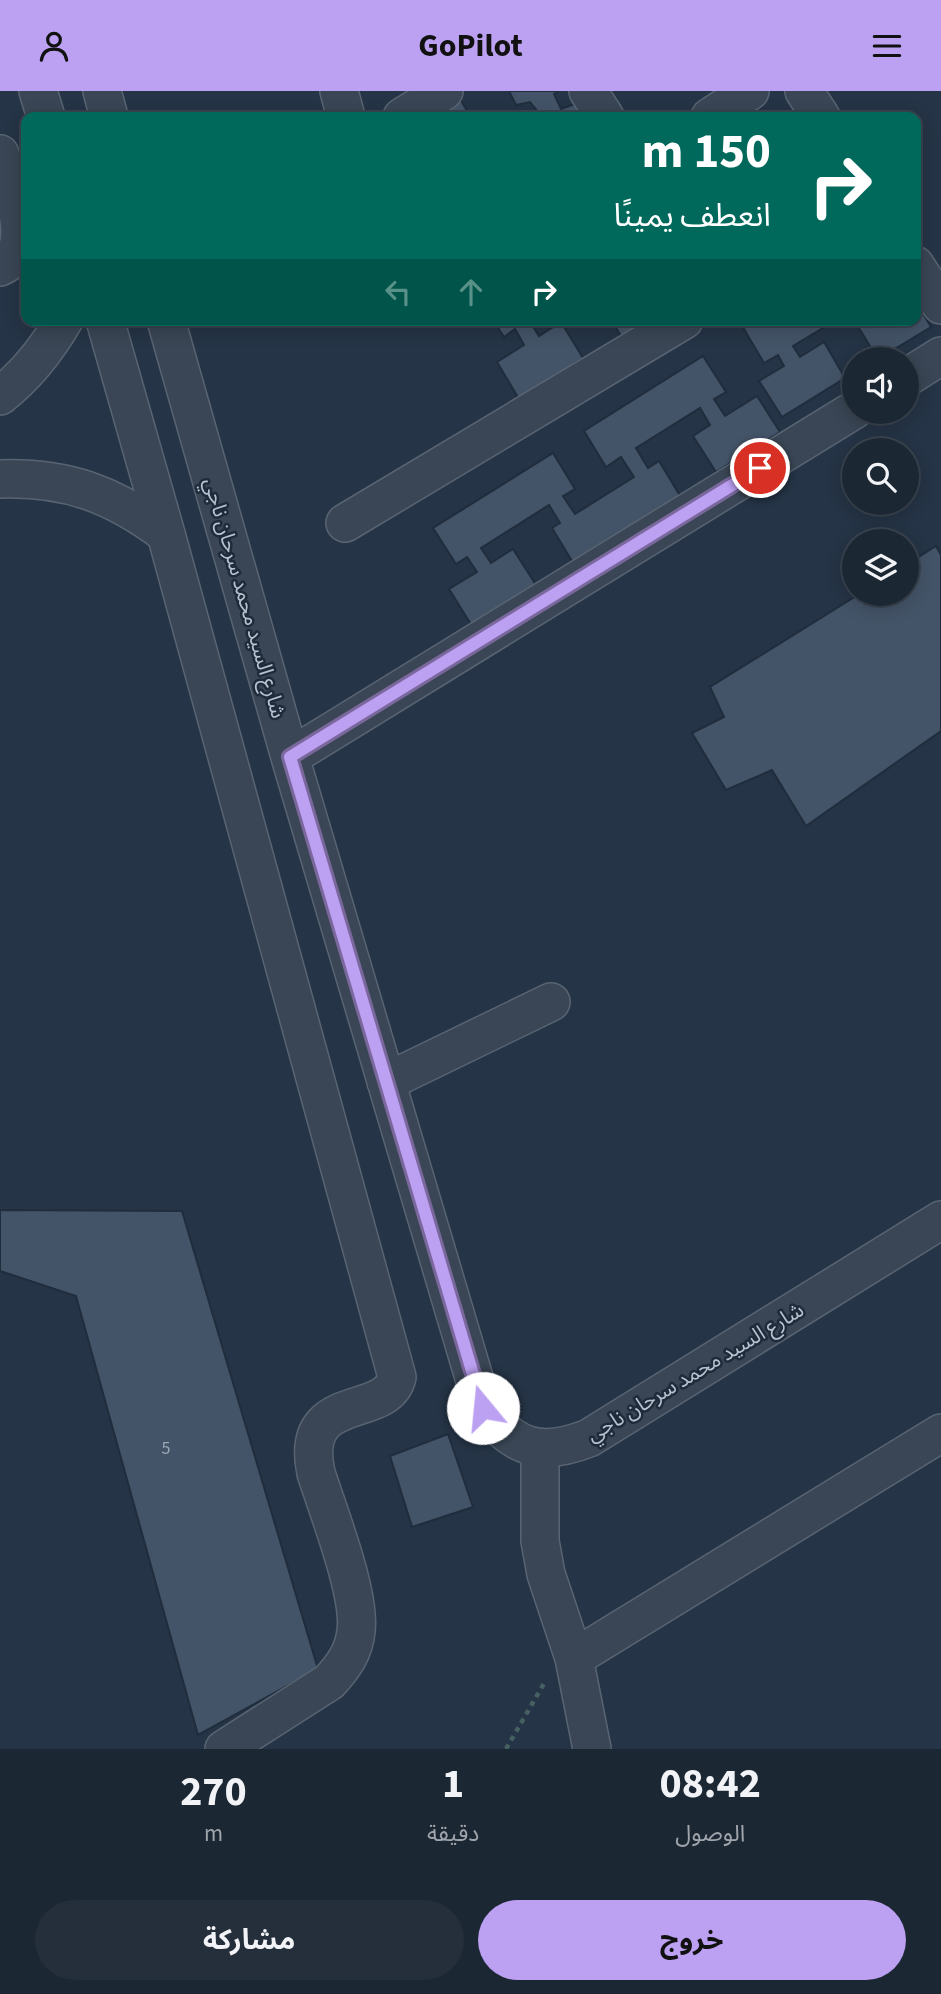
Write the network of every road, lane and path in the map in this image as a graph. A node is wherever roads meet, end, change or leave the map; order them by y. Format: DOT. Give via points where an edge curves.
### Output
graph roads {
  1 [pos="38,91"];
  2 [pos="102,91"];
  3 [pos="339,91"];
  4 [pos="444,91"];
  5 [pos="587,91"];
  6 [pos="750,91"];
  7 [pos="804,91"];
  8 [pos="44,112"];
  9 [pos="108,112"];
  10 [pos="345,112"];
  11 [pos="410,112"];
  12 [pos="602,112"];
  13 [pos="718,112"];
  14 [pos="818,112"];
  15 [pos="0,154"];
  16 [pos="0,267"];
  17 [pos="921,274"];
  18 [pos="941,305"];
  19 [pos="60,326"];
  20 [pos="107,326"];
  21 [pos="168,326"];
  22 [pos="674,326"];
  23 [pos="941,356"];
  24 [pos="919,370"];
  25 [pos="0,396"];
  26 [pos="842,417"];
  27 [pos="0,479"];
  28 [pos="345,523"];
  29 [pos="166,534"];
  30 [pos="290,757"];
  31 [pos="551,1002"];
  32 [pos="386,1082"];
  33 [pos="941,1220"];
  34 [pos="941,1433"];
  35 [pos="540,1448"];
  36 [pos="574,1658"];
  37 [pos="224,1749"];
  38 [pos="506,1749"];
  39 [pos="592,1749"];
  1 -- 8 [label="street"];
  2 -- 9 [label="street"];
  3 -- 10 [label="street"];
  4 -- 11 [label="street"];
  5 -- 12 [label="street"];
  6 -- 13 [label="street"];
  7 -- 14 [label="street"];
  15 -- 16 [label="street" via="21,239 13,258"];
  17 -- 18 [label="street"];
  19 -- 25 [label="street" via="28,371"];
  20 -- 29 [label="street"];
  21 -- 30 [label="street, شارع السيد محمد سرحان ناجي"];
  22 -- 28 [label="street"];
  23 -- 24 [label="street"];
  26 -- 30 [label="street"];
  27 -- 29 [label="street" via="57,481 87,489 116,500"];
  29 -- 37 [label="street" via="397,1377 389,1394 332,1416 315,1442 316,1473 357,1614 351,1651 329,1682"];
  30 -- 32 [label="street, شارع السيد محمد سرحان ناجي"];
  31 -- 32 [label="street"];
  32 -- 35 [label="street, شارع السيد محمد سرحان ناجي" via="483,1408 499,1429 520,1443"];
  33 -- 35 [label="street, شارع السيد محمد سرحان ناجي" via="589,1438 565,1448"];
  34 -- 36 [label="street"];
  35 -- 36 [label="street" via="540,1541"];
  36 -- 38 [label="path" via="541,1686"];
  36 -- 39 [label="street"];
}
